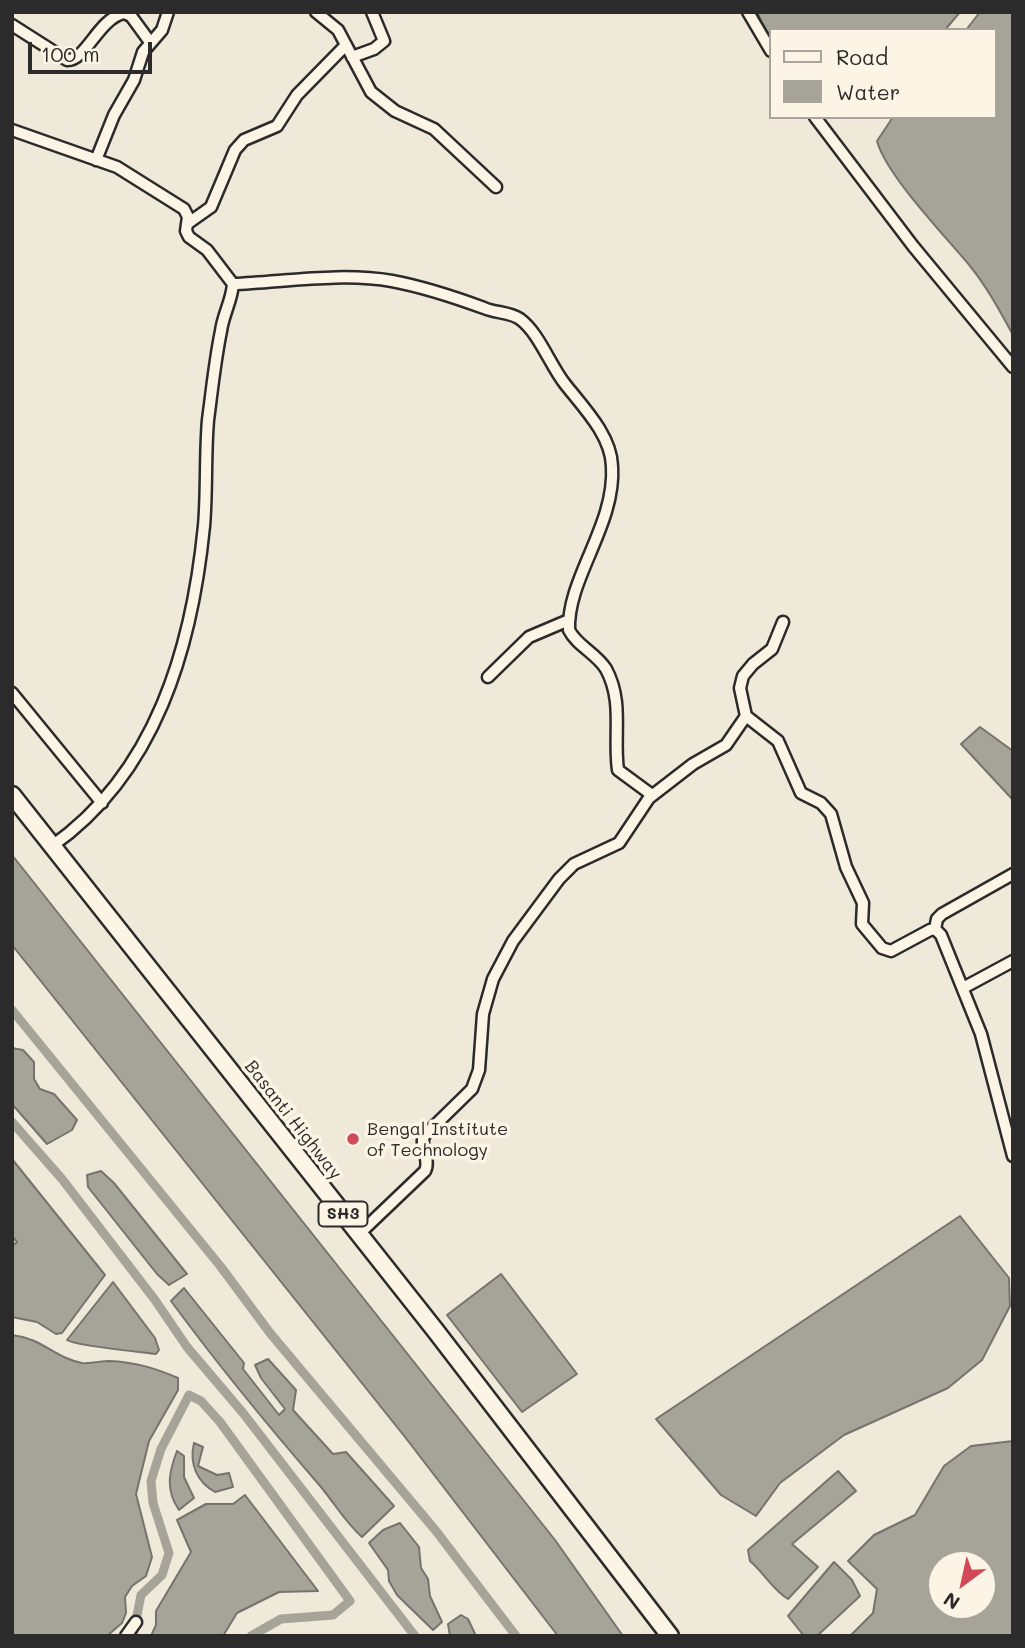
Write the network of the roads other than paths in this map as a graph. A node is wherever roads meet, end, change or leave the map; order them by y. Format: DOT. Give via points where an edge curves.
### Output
graph roads {
  1 [pos="168,12"];
  2 [pos="316,12"];
  3 [pos="372,12"];
  4 [pos="748,12"];
  5 [pos="12,25"];
  6 [pos="150,42"];
  7 [pos="346,45"];
  8 [pos="769,48"];
  9 [pos="352,57"];
  10 [pos="818,119"];
  11 [pos="12,130"];
  12 [pos="96,160"];
  13 [pos="496,187"];
  14 [pos="187,223"];
  15 [pos="233,285"];
  16 [pos="1013,367"];
  17 [pos="569,620"];
  18 [pos="783,622"];
  19 [pos="488,677"];
  20 [pos="12,693"];
  21 [pos="746,716"];
  22 [pos="12,795"];
  23 [pos="652,795"];
  24 [pos="102,803"];
  25 [pos="52,846"];
  26 [pos="1013,874"];
  27 [pos="935,929"];
  28 [pos="1013,961"];
  29 [pos="963,988"];
  30 [pos="1013,1156"];
  31 [pos="359,1234"];
  32 [pos="136,1622"];
  33 [pos="126,1636"];
  34 [pos="670,1636"];
  1 -- 6 [label="street" via="162,30"];
  2 -- 7 [label="street" via="338,30"];
  3 -- 9 [label="street" via="384,41"];
  4 -- 8 [label="street"];
  5 -- 6 [label="street" via="67,60 78,58 104,23 124,13"];
  6 -- 12 [label="street"];
  7 -- 9 [label="street"];
  7 -- 14 [label="street" via="297,95 277,126 256,133 235,150 211,207"];
  9 -- 13 [label="street" via="377,97 442,135"];
  10 -- 16 [label="street" via="913,246"];
  11 -- 12 [label="street"];
  12 -- 14 [label="street" via="133,175 184,209"];
  14 -- 15 [label="street" via="189,237 207,250"];
  15 -- 17 [label="street" via="391,281 461,297 526,325 557,374 586,408 613,467 604,523"];
  15 -- 24 [label="street" via="220,331 212,389 204,464 204,526 188,630 159,715"];
  17 -- 19 [label="street" via="529,637"];
  17 -- 23 [label="street" via="572,635 602,663 612,685 618,716 618,771"];
  18 -- 21 [label="street" via="772,649 743,676 740,688"];
  20 -- 24 [label="street"];
  21 -- 23 [label="street" via="726,745"];
  21 -- 27 [label="street" via="778,741 801,793 831,814 846,867 863,903 862,924 870,937 891,951"];
  22 -- 25 [label="main road, Basanti Highway / SH3"];
  23 -- 31 [label="street" via="620,843 566,870 513,942 485,1005 479,1070 472,1089 422,1139 425,1171"];
  24 -- 25 [label="street"];
  25 -- 31 [label="main road, Basanti Highway / SH3"];
  26 -- 27 [label="street" via="942,914"];
  27 -- 29 [label="street"];
  28 -- 29 [label="street"];
  29 -- 30 [label="street" via="981,1034"];
  31 -- 34 [label="main road, Basanti Highway / SH3"];
  32 -- 33 [label="street"];
}
